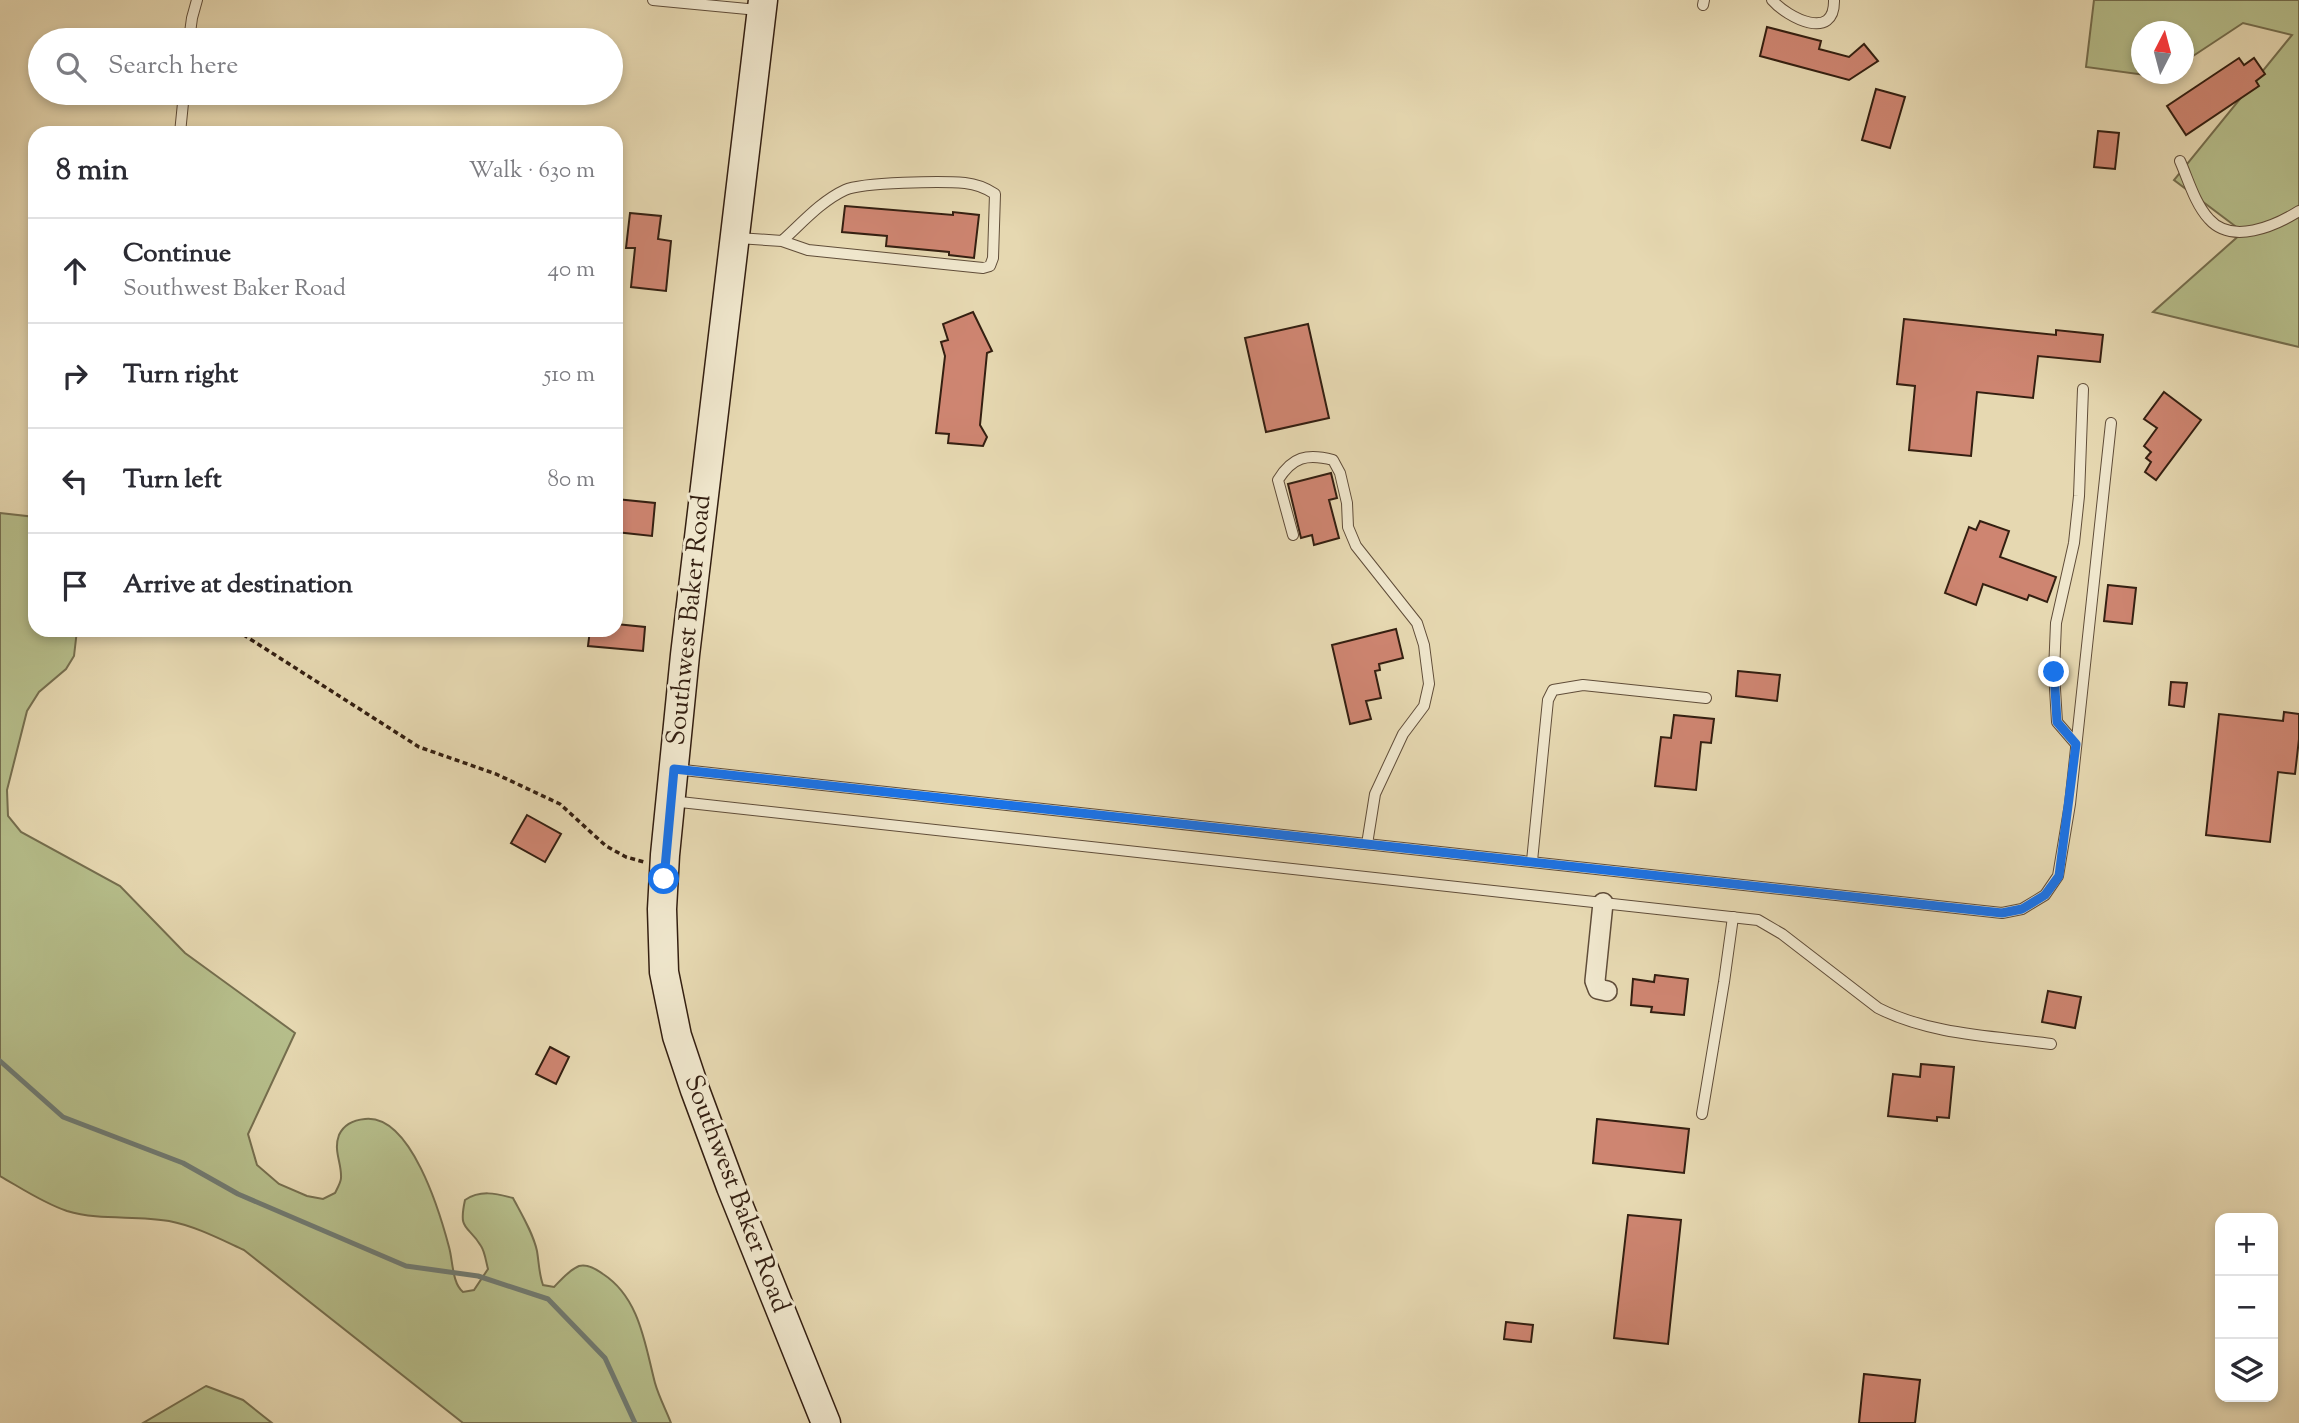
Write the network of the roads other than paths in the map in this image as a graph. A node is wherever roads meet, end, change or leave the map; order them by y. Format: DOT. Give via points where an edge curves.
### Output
graph roads {
  1 [pos="197,0"];
  2 [pos="653,0"];
  3 [pos="1772,0"];
  4 [pos="1834,0"];
  5 [pos="762,5"];
  6 [pos="191,28"];
  7 [pos="183,105"];
  8 [pos="181,126"];
  9 [pos="2180,161"];
  10 [pos="2299,211"];
  11 [pos="734,238"];
  12 [pos="782,241"];
  13 [pos="2083,389"];
  14 [pos="2111,423"];
  15 [pos="1293,535"];
  16 [pos="1706,698"];
  17 [pos="2076,744"];
  18 [pos="674,769"];
  19 [pos="671,801"];
  20 [pos="1367,844"];
  21 [pos="1532,861"];
  22 [pos="1603,903"];
  23 [pos="1732,917"];
  24 [pos="1607,991"];
  25 [pos="2051,1044"];
  26 [pos="1702,1114"];
  27 [pos="826,1423"];
  1 -- 6 [label="lane"];
  2 -- 5 [label="lane"];
  3 -- 4 [label="lane" via="1793,18 1818,23 1835,11"];
  5 -- 11 [label="main road, Southwest Baker Road"];
  7 -- 8 [label="lane"];
  9 -- 10 [label="lane" via="2201,208 2219,228 2231,232 2266,227"];
  11 -- 12 [label="lane"];
  11 -- 18 [label="main road, Southwest Baker Road"];
  12 -- 12 [label="lane" via="808,250 983,268 990,266 993,258 995,194 966,183 847,189"];
  13 -- 17 [label="lane" via="2079,496 2056,623 2054,672 2057,722"];
  14 -- 17 [label="lane"];
  15 -- 20 [label="lane" via="1278,480 1286,466 1299,458 1332,460 1340,473 1348,527 1356,546 1417,623 1424,645 1429,684 1424,706 1403,734 1375,794"];
  16 -- 21 [label="lane" via="1583,685 1553,690 1548,700"];
  17 -- 21 [label="lane" via="2059,876 2045,895 2022,909 2002,913"];
  18 -- 19 [label="main road, Southwest Baker Road"];
  18 -- 20 [label="lane"];
  19 -- 22 [label="lane"];
  19 -- 27 [label="main road, Southwest Baker Road" via="662,909 664,972 677,1036 731,1187"];
  20 -- 21 [label="lane"];
  22 -- 23 [label="lane"];
  22 -- 24 [label="street" via="1595,981 1598,989"];
  23 -- 25 [label="lane" via="1758,920 1782,933 1878,1008 1895,1016 1922,1026"];
  23 -- 26 [label="lane"];
}
